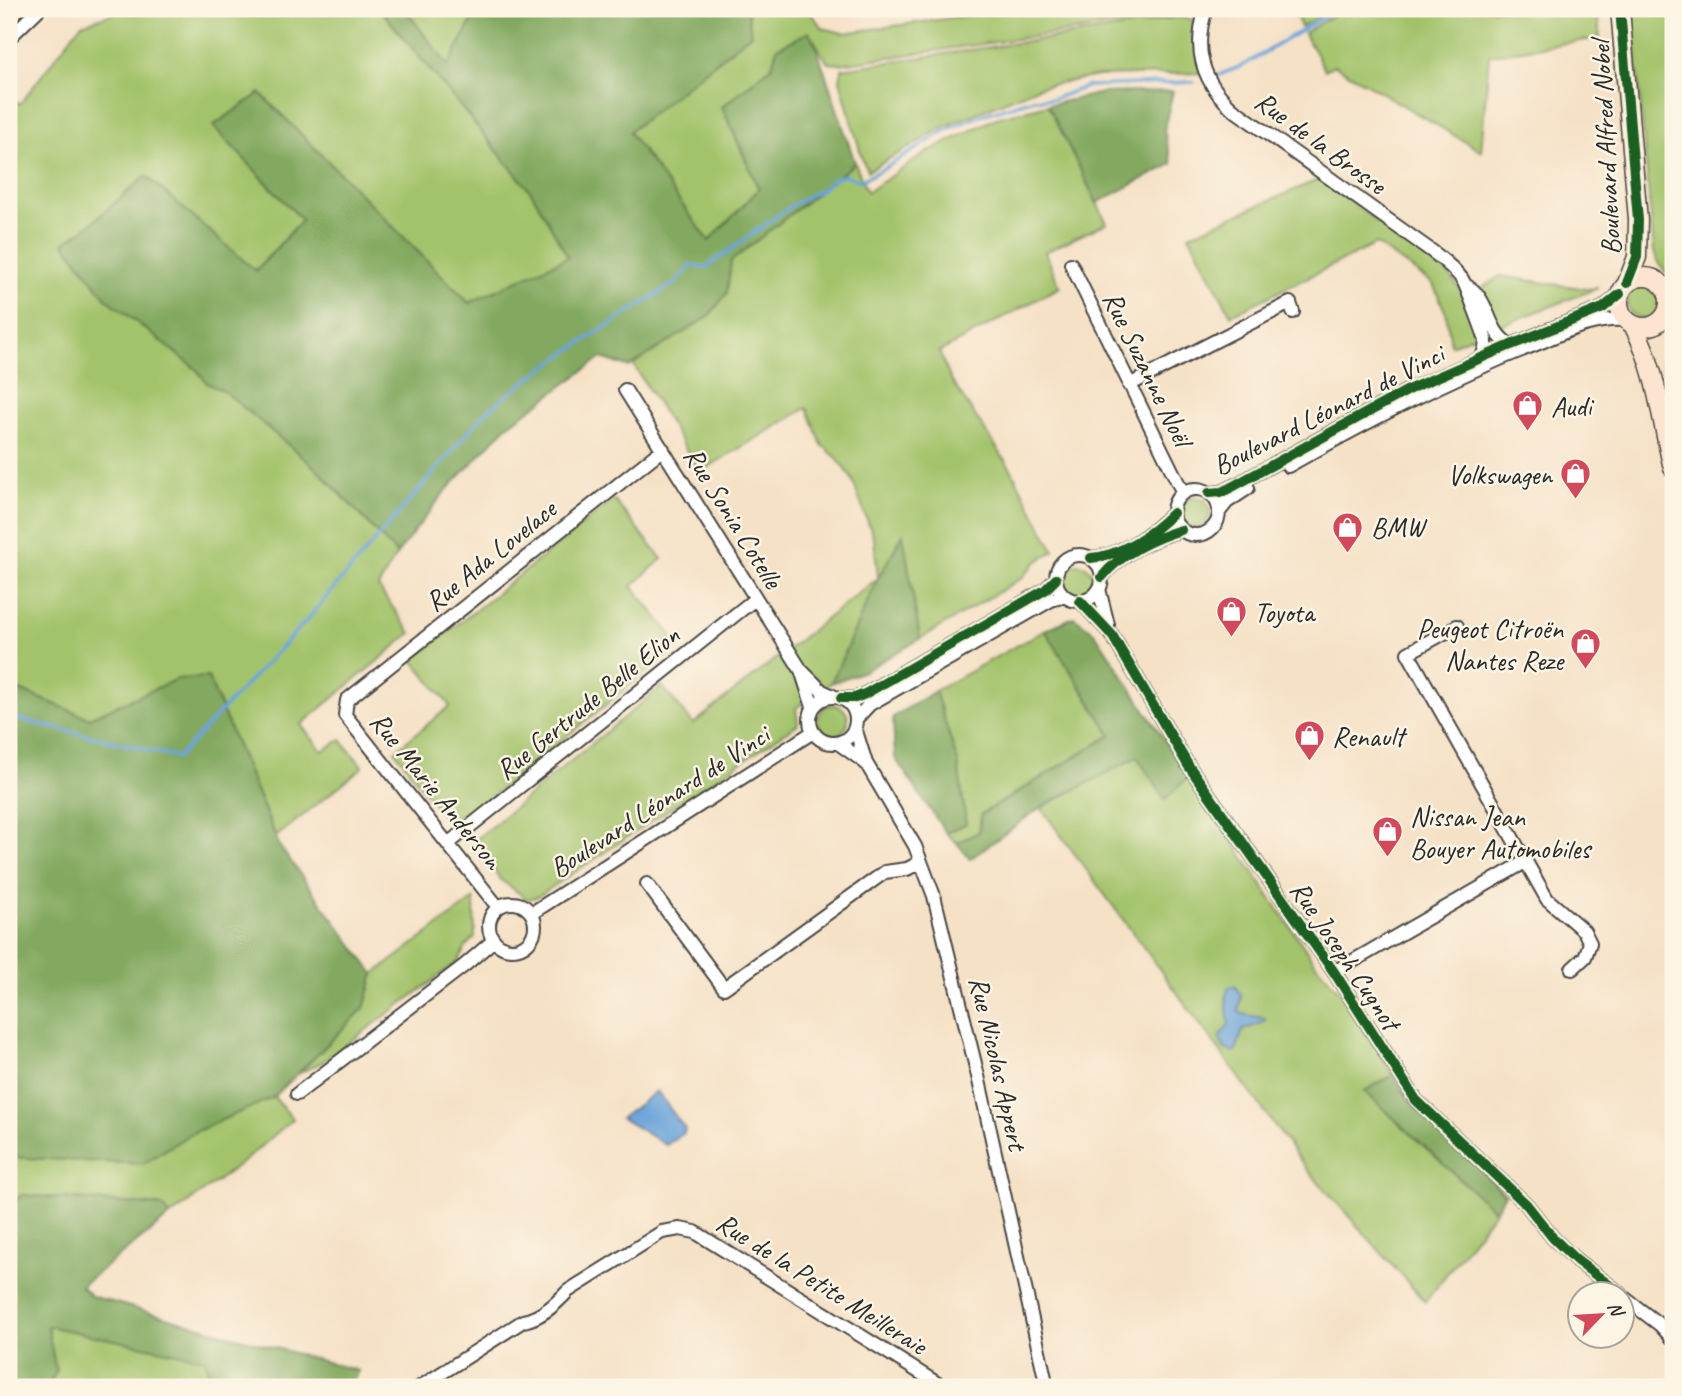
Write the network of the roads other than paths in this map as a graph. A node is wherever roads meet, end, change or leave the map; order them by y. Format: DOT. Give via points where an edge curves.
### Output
graph roads {
  1 [pos="39,9"];
  2 [pos="1206,9"];
  3 [pos="1620,9"];
  4 [pos="9,37"];
  5 [pos="1638,220"];
  6 [pos="1071,264"];
  7 [pos="1656,281"];
  8 [pos="1467,286"];
  9 [pos="1624,289"];
  10 [pos="1670,311"];
  11 [pos="1293,312"];
  12 [pos="1630,323"];
  13 [pos="1656,324"];
  14 [pos="1511,345"];
  15 [pos="1482,357"];
  16 [pos="1655,383"];
  17 [pos="1129,385"];
  18 [pos="625,390"];
  19 [pos="663,449"];
  20 [pos="1673,468"];
  21 [pos="1183,493"];
  22 [pos="1209,493"];
  23 [pos="1219,512"];
  24 [pos="1173,513"];
  25 [pos="1181,530"];
  26 [pos="1091,558"];
  27 [pos="1056,579"];
  28 [pos="1101,583"];
  29 [pos="1064,596"];
  30 [pos="755,598"];
  31 [pos="1080,601"];
  32 [pos="1457,626"];
  33 [pos="1112,635"];
  34 [pos="801,670"];
  35 [pos="837,697"];
  36 [pos="348,700"];
  37 [pos="813,707"];
  38 [pos="855,723"];
  39 [pos="813,732"];
  40 [pos="838,743"];
  41 [pos="866,763"];
  42 [pos="449,843"];
  43 [pos="921,862"];
  44 [pos="1525,862"];
  45 [pos="647,884"];
  46 [pos="498,907"];
  47 [pos="531,913"];
  48 [pos="494,940"];
  49 [pos="1572,969"];
  50 [pos="1334,972"];
  51 [pos="297,1094"];
  52 [pos="1603,1280"];
  53 [pos="1636,1306"];
  54 [pos="1660,1325"];
  55 [pos="1673,1331"];
  56 [pos="1673,1339"];
  57 [pos="420,1387"];
  58 [pos="943,1387"];
  59 [pos="1047,1387"];
  1 -- 4 [label="street"];
  2 -- 8 [label="street, Rue de la Brosse" via="1199,34 1201,61 1219,96 1433,253"];
  3 -- 5 [label="main road, Boulevard Alfred Nobel"];
  5 -- 7 [label="main road, Boulevard Alfred Nobel"];
  5 -- 9 [label="main road, Boulevard Alfred Nobel" via="1637,257"];
  6 -- 17 [label="street, Rue Suzanne Noël"];
  7 -- 9 [label="main road" via="1641,277"];
  7 -- 10 [label="main road" via="1667,293"];
  8 -- 14 [label="street, Rue de la Brosse" via="1482,299 1500,338"];
  8 -- 15 [label="street, Rue de la Brosse" via="1486,338"];
  9 -- 12 [label="main road" via="1619,308"];
  9 -- 14 [label="street, Boulevard Léonard de Vinci" via="1603,309"];
  10 -- 13 [label="main road"];
  11 -- 17 [label="street" via="1290,303"];
  12 -- 13 [label="main road"];
  12 -- 16 [label="main road" via="1642,341"];
  12 -- 23 [label="street, Boulevard Léonard de Vinci" via="1607,320 1578,327 1416,397 1236,494"];
  13 -- 16 [label="main road"];
  14 -- 15 [label="street, Boulevard Léonard de Vinci"];
  15 -- 22 [label="street, Boulevard Léonard de Vinci" via="1412,388 1222,492"];
  16 -- 20 [label="main road"];
  17 -- 21 [label="street, Rue Suzanne Noël"];
  18 -- 19 [label="street, Rue Sonia Cotelle"];
  19 -- 30 [label="street, Rue Sonia Cotelle"];
  19 -- 36 [label="street, Rue Ada Lovelace"];
  21 -- 22 [label="street" via="1196,489"];
  21 -- 24 [label="street"];
  22 -- 23 [label="street"];
  23 -- 25 [label="street" via="1213,528 1205,533"];
  24 -- 25 [label="street"];
  24 -- 26 [label="street" via="1115,553"];
  25 -- 28 [label="street" via="1119,560"];
  26 -- 27 [label="street" via="1069,557 1061,562"];
  26 -- 28 [label="street" via="1100,568"];
  27 -- 29 [label="street"];
  27 -- 35 [label="street" via="1045,590 865,694"];
  28 -- 31 [label="street" via="1090,598"];
  28 -- 33 [label="street, Rue Joseph Cugnot" via="1102,610"];
  29 -- 31 [label="street"];
  29 -- 38 [label="street" via="870,704"];
  30 -- 34 [label="street, Rue Sonia Cotelle"];
  30 -- 42 [label="street, Rue Gertrude Belle Elion"];
  31 -- 33 [label="street, Rue Joseph Cugnot"];
  32 -- 44 [label="street" via="1408,653"];
  33 -- 50 [label="street, Rue Joseph Cugnot" via="1188,765"];
  34 -- 35 [label="street" via="822,691"];
  34 -- 37 [label="street"];
  35 -- 37 [label="street"];
  35 -- 38 [label="street" via="852,706"];
  36 -- 42 [label="street, Rue Marie Anderson" via="345,715"];
  37 -- 39 [label="street"];
  38 -- 40 [label="street"];
  38 -- 41 [label="street"];
  39 -- 40 [label="street" via="824,741"];
  39 -- 47 [label="street, Boulevard Léonard de Vinci"];
  40 -- 41 [label="street"];
  41 -- 43 [label="street, Rue Nicolas Appert"];
  42 -- 46 [label="street, Rue Marie Anderson"];
  43 -- 45 [label="street" via="885,872 724,988"];
  43 -- 59 [label="street, Rue Nicolas Appert" via="953,972"];
  44 -- 49 [label="street" via="1547,899 1584,931 1590,943 1585,957"];
  44 -- 50 [label="street"];
  46 -- 47 [label="street, Boulevard Léonard de Vinci" via="519,903"];
  46 -- 48 [label="street" via="489,923"];
  47 -- 48 [label="street, Boulevard Léonard de Vinci" via="536,925 529,943 511,950"];
  48 -- 51 [label="street"];
  50 -- 52 [label="street, Rue Joseph Cugnot" via="1416,1100 1527,1206 1568,1252"];
  53 -- 54 [label="street, Rue Joseph Cugnot"];
  54 -- 55 [label="street, Rue Joseph Cugnot"];
  54 -- 56 [label="street, Rue Joseph Cugnot"];
  57 -- 58 [label="street, Rue de la Petite Meilleraie" via="555,1295 673,1229 695,1232"];
}
